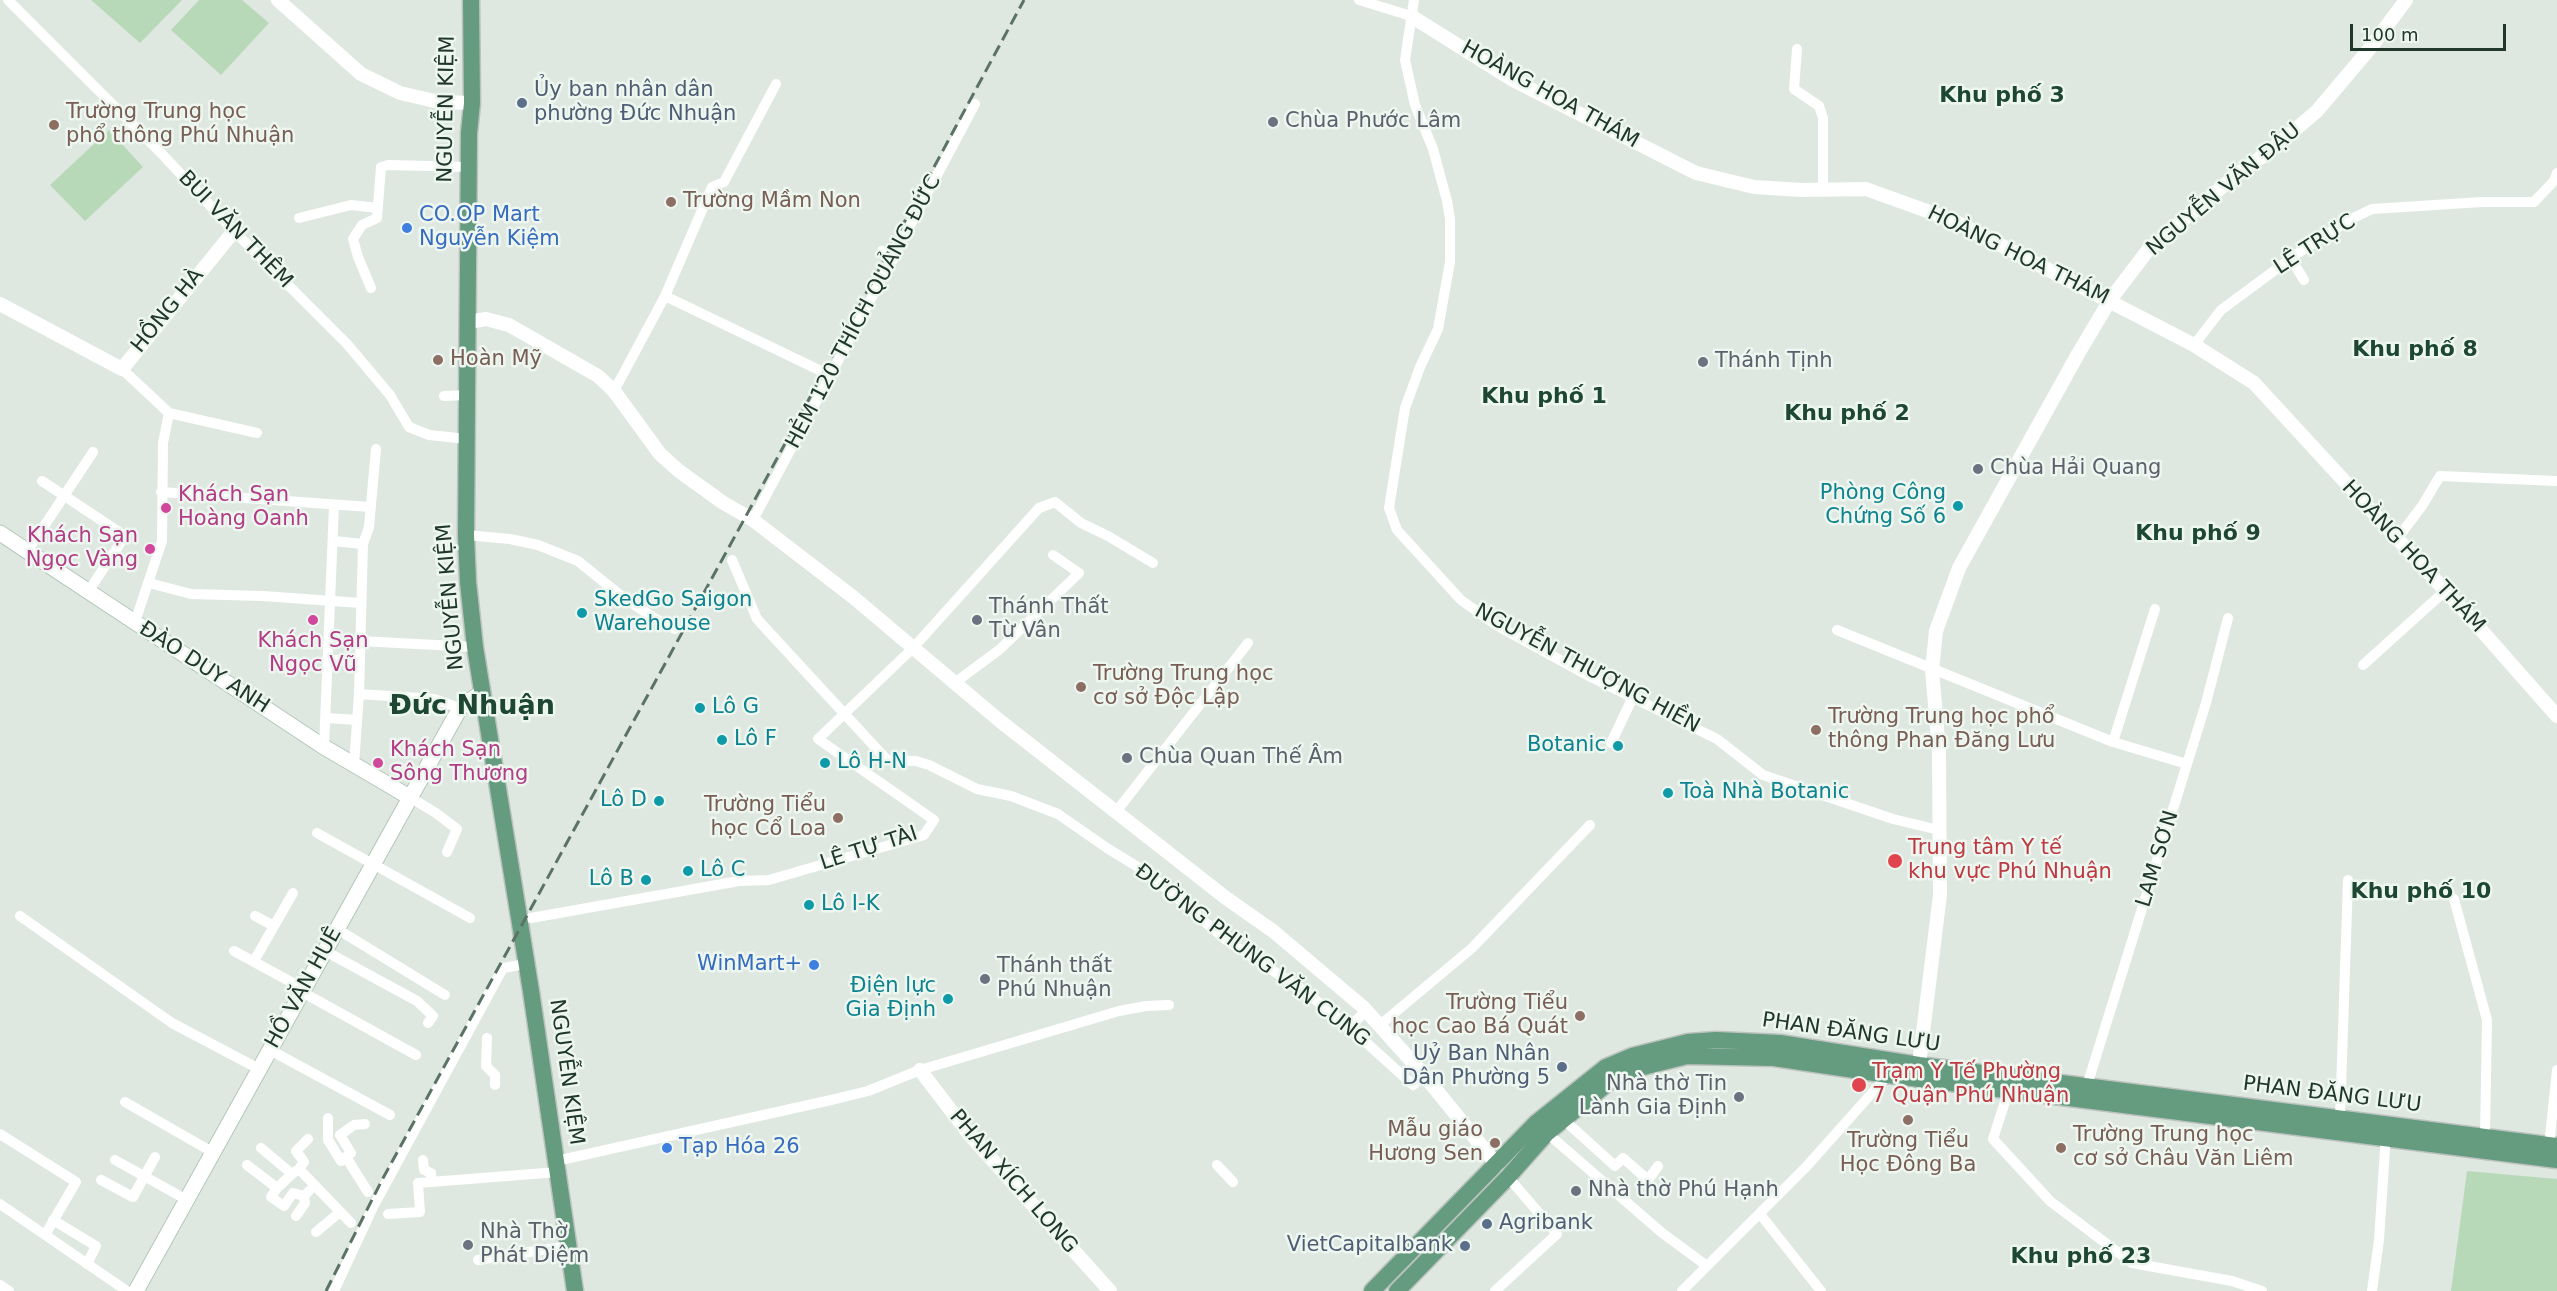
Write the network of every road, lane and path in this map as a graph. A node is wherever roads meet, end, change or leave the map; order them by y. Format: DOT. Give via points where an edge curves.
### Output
graph roads {
  1 [pos="8,0"];
  2 [pos="278,0"];
  3 [pos="471,0"];
  4 [pos="1359,0"];
  5 [pos="1414,0"];
  6 [pos="2406,0"];
  7 [pos="1411,16"];
  8 [pos="1797,49"];
  9 [pos="776,84"];
  10 [pos="472,104"];
  11 [pos="975,104"];
  12 [pos="469,167"];
  13 [pos="2557,173"];
  14 [pos="1823,188"];
  15 [pos="378,208"];
  16 [pos="299,218"];
  17 [pos="234,231"];
  18 [pos="882,251"];
  19 [pos="2291,259"];
  20 [pos="893,260"];
  21 [pos="2304,280"];
  22 [pos="372,288"];
  23 [pos="665,296"];
  24 [pos="2110,300"];
  25 [pos="0,304"];
  26 [pos="468,322"];
  27 [pos="2194,345"];
  28 [pos="122,369"];
  29 [pos="819,370"];
  30 [pos="614,391"];
  31 [pos="468,395"];
  32 [pos="444,396"];
  33 [pos="170,413"];
  34 [pos="257,433"];
  35 [pos="467,439"];
  36 [pos="376,449"];
  37 [pos="93,452"];
  38 [pos="42,481"];
  39 [pos="2557,481"];
  40 [pos="161,492"];
  41 [pos="65,496"];
  42 [pos="334,505"];
  43 [pos="370,507"];
  44 [pos="753,520"];
  45 [pos="0,533"];
  46 [pos="466,535"];
  47 [pos="2397,539"];
  48 [pos="333,542"];
  49 [pos="363,544"];
  50 [pos="27,552"];
  51 [pos="1053,555"];
  52 [pos="732,560"];
  53 [pos="1153,563"];
  54 [pos="149,583"];
  55 [pos="2445,591"];
  56 [pos="88,592"];
  57 [pos="330,601"];
  58 [pos="360,603"];
  59 [pos="2156,609"];
  60 [pos="2228,618"];
  61 [pos="135,622"];
  62 [pos="675,629"];
  63 [pos="1837,630"];
  64 [pos="359,641"];
  65 [pos="1248,644"];
  66 [pos="475,647"];
  67 [pos="913,648"];
  68 [pos="326,660"];
  69 [pos="360,660"];
  70 [pos="2363,665"];
  71 [pos="1932,670"];
  72 [pos="953,684"];
  73 [pos="482,692"];
  74 [pos="359,694"];
  75 [pos="1633,698"];
  76 [pos="460,708"];
  77 [pos="844,713"];
  78 [pos="2557,716"];
  79 [pos="327,718"];
  80 [pos="357,720"];
  81 [pos="2113,742"];
  82 [pos="1611,743"];
  83 [pos="324,747"];
  84 [pos="2187,764"];
  85 [pos="354,765"];
  86 [pos="411,798"];
  87 [pos="1115,813"];
  88 [pos="1590,825"];
  89 [pos="1939,830"];
  90 [pos="317,833"];
  91 [pos="447,852"];
  92 [pos="373,864"];
  93 [pos="2348,880"];
  94 [pos="293,893"];
  95 [pos="2454,899"];
  96 [pos="20,916"];
  97 [pos="255,916"];
  98 [pos="470,918"];
  99 [pos="531,918"];
  100 [pos="274,926"];
  101 [pos="337,929"];
  102 [pos="234,951"];
  103 [pos="325,951"];
  104 [pos="254,961"];
  105 [pos="526,964"];
  106 [pos="303,990"];
  107 [pos="446,995"];
  108 [pos="1169,1005"];
  109 [pos="1366,1011"];
  110 [pos="428,1023"];
  111 [pos="1380,1025"];
  112 [pos="1349,1027"];
  113 [pos="487,1038"];
  114 [pos="1393,1039"];
  115 [pos="270,1050"];
  116 [pos="1378,1053"];
  117 [pos="416,1055"];
  118 [pos="1889,1068"];
  119 [pos="259,1069"];
  120 [pos="920,1070"];
  121 [pos="2557,1070"];
  122 [pos="1918,1072"];
  123 [pos="1424,1075"];
  124 [pos="495,1085"];
  125 [pos="2009,1089"];
  126 [pos="2085,1092"];
  127 [pos="125,1102"];
  128 [pos="390,1115"];
  129 [pos="328,1118"];
  130 [pos="1563,1119"];
  131 [pos="2340,1119"];
  132 [pos="365,1124"];
  133 [pos="2387,1132"];
  134 [pos="1547,1133"];
  135 [pos="0,1134"];
  136 [pos="2485,1137"];
  137 [pos="308,1139"];
  138 [pos="261,1148"];
  139 [pos="2554,1151"];
  140 [pos="214,1153"];
  141 [pos="155,1157"];
  142 [pos="346,1157"];
  143 [pos="115,1160"];
  144 [pos="423,1160"];
  145 [pos="247,1165"];
  146 [pos="1218,1165"];
  147 [pos="1658,1166"];
  148 [pos="557,1167"];
  149 [pos="296,1171"];
  150 [pos="1502,1171"];
  151 [pos="145,1177"];
  152 [pos="101,1180"];
  153 [pos="431,1181"];
  154 [pos="1233,1182"];
  155 [pos="315,1185"];
  156 [pos="277,1188"];
  157 [pos="368,1192"];
  158 [pos="304,1196"];
  159 [pos="187,1200"];
  160 [pos="0,1204"];
  161 [pos="340,1212"];
  162 [pos="388,1214"];
  163 [pos="1760,1214"];
  164 [pos="296,1216"];
  165 [pos="53,1220"];
  166 [pos="351,1223"];
  167 [pos="316,1232"];
  168 [pos="45,1235"];
  169 [pos="567,1246"];
  170 [pos="478,1260"];
  171 [pos="87,1264"];
  172 [pos="1707,1266"];
  173 [pos="0,1285"];
  174 [pos="9,1291"];
  175 [pos="127,1291"];
  176 [pos="136,1291"];
  177 [pos="334,1291"];
  178 [pos="575,1291"];
  179 [pos="1110,1291"];
  180 [pos="1372,1291"];
  181 [pos="1397,1291"];
  182 [pos="1496,1291"];
  183 [pos="1682,1291"];
  184 [pos="1821,1291"];
  185 [pos="2262,1291"];
  186 [pos="2372,1291"];
  1 -- 17 [label="street, BÙI VĂN THÊM"];
  2 -- 10 [label="street" via="361,74 399,93"];
  3 -- 10 [label="main road, NGUYỄN KIỆM"];
  4 -- 7 [label="street, HOÀNG HOA THÁM"];
  5 -- 7 [label="street, NGUYỄN THƯỢNG HIỀN"];
  6 -- 24 [label="street, NGUYỄN VĂN ĐẬU" via="2317,111 2154,244"];
  7 -- 14 [label="street, HOÀNG HOA THÁM" via="1513,80 1696,173 1754,187"];
  7 -- 75 [label="street, NGUYỄN THƯỢNG HIỀN" via="1405,60 1415,105 1447,201 1450,262 1438,329 1405,408 1389,508 1397,530 1461,600 1496,625"];
  8 -- 14 [label="street" via="1794,89 1819,106 1823,118"];
  9 -- 23 [label="street" via="724,182 712,187"];
  10 -- 12 [label="main road, NGUYỄN KIỆM"];
  11 -- 20 [label="street, HẺM 120 THÍCH QUẢNG ĐỨC"];
  12 -- 15 [label="street" via="381,167"];
  12 -- 26 [label="main road, NGUYỄN KIỆM"];
  13 -- 19 [label="street, LÊ TRỰC" via="2534,202 2372,209"];
  14 -- 24 [label="street, HOÀNG HOA THÁM" via="1866,189 1952,220"];
  15 -- 16 [label="street" via="351,205"];
  15 -- 22 [label="street" via="377,218 362,225 353,239"];
  17 -- 28 [label="street, HỒNG HÀ"];
  17 -- 35 [label="street, BÙI VĂN THÊM" via="347,344 390,395 409,427 429,435"];
  18 -- 20 [label="street"];
  19 -- 21 [label="street"];
  19 -- 27 [label="street, LÊ TRỰC" via="2222,310"];
  20 -- 44 [label="street, HẺM 120 THÍCH QUẢNG ĐỨC"];
  23 -- 29 [label="street"];
  23 -- 30 [label="street"];
  24 -- 27 [label="street, HOÀNG HOA THÁM"];
  24 -- 71 [label="street, NGUYỄN VĂN ĐẬU" via="1959,568 1936,631"];
  25 -- 28 [label="street, HỒNG HÀ"];
  26 -- 30 [label="street" via="486,319 509,325 598,376"];
  26 -- 31 [label="main road, NGUYỄN KIỆM"];
  27 -- 47 [label="street, HOÀNG HOA THÁM" via="2254,383"];
  28 -- 33 [label="street"];
  30 -- 44 [label="street" via="660,453 713,496"];
  31 -- 32 [label="street"];
  31 -- 35 [label="main road, NGUYỄN KIỆM"];
  33 -- 34 [label="street"];
  33 -- 40 [label="street" via="163,444"];
  35 -- 46 [label="main road, NGUYỄN KIỆM"];
  36 -- 43 [label="street"];
  37 -- 41 [label="street"];
  38 -- 41 [label="street"];
  39 -- 47 [label="street" via="2440,476"];
  40 -- 42 [label="street"];
  40 -- 54 [label="street" via="162,541"];
  41 -- 50 [label="street"];
  41 -- 56 [label="street" via="125,536"];
  42 -- 43 [label="street"];
  42 -- 48 [label="street"];
  43 -- 49 [label="street"];
  44 -- 67 [label="street"];
  45 -- 50 [label="main road, ĐÀO DUY ANH"];
  46 -- 62 [label="street" via="538,545 578,561 620,595"];
  46 -- 66 [label="main road, NGUYỄN KIỆM"];
  47 -- 55 [label="street, HOÀNG HOA THÁM"];
  48 -- 49 [label="street"];
  48 -- 57 [label="street"];
  49 -- 58 [label="street"];
  50 -- 56 [label="main road, ĐÀO DUY ANH"];
  51 -- 72 [label="street" via="1079,573 999,650"];
  52 -- 77 [label="street, ĐƯỜNG PHÙNG VĂN CUNG" via="757,620"];
  53 -- 67 [label="street, LÊ TỰ TÀI" via="1082,523 1055,502 1039,508"];
  54 -- 57 [label="street" via="191,594"];
  54 -- 61 [label="street"];
  55 -- 70 [label="street"];
  55 -- 78 [label="street, HOÀNG HOA THÁM"];
  56 -- 61 [label="main road, ĐÀO DUY ANH"];
  57 -- 58 [label="street"];
  57 -- 68 [label="street"];
  58 -- 64 [label="street"];
  59 -- 81 [label="street"];
  60 -- 84 [label="street, LAM SƠN"];
  61 -- 83 [label="main road, ĐÀO DUY ANH"];
  63 -- 71 [label="street"];
  64 -- 66 [label="street"];
  64 -- 69 [label="street"];
  65 -- 87 [label="street"];
  66 -- 73 [label="main road, NGUYỄN KIỆM"];
  67 -- 72 [label="street"];
  67 -- 77 [label="street, LÊ TỰ TÀI"];
  68 -- 69 [label="street"];
  68 -- 79 [label="street"];
  69 -- 74 [label="street"];
  71 -- 81 [label="street"];
  71 -- 89 [label="street, NGUYỄN VĂN ĐẬU" via="1939,751"];
  72 -- 87 [label="street"];
  73 -- 76 [label="main road, HỒ VĂN HUÊ"];
  73 -- 105 [label="main road, NGUYỄN KIỆM"];
  74 -- 76 [label="street" via="434,699"];
  74 -- 80 [label="street"];
  75 -- 82 [label="street"];
  75 -- 89 [label="street, NGUYỄN THƯỢNG HIỀN" via="1717,740 1763,775 1893,819"];
  76 -- 86 [label="main road, HỒ VĂN HUÊ"];
  77 -- 99 [label="street, LÊ TỰ TÀI" via="818,739 934,820 924,835 769,880 739,880"];
  77 -- 112 [label="street, ĐƯỜNG PHÙNG VĂN CUNG" via="887,760 929,765 977,789 1011,796 1058,814 1149,874 1226,940 1307,993"];
  79 -- 80 [label="street"];
  79 -- 83 [label="street"];
  80 -- 85 [label="street"];
  81 -- 84 [label="street"];
  83 -- 85 [label="main road, ĐÀO DUY ANH"];
  84 -- 126 [label="street, LAM SƠN"];
  85 -- 86 [label="main road, ĐÀO DUY ANH"];
  86 -- 91 [label="street" via="457,829"];
  86 -- 92 [label="main road, HỒ VĂN HUÊ"];
  87 -- 109 [label="street" via="1273,931"];
  88 -- 111 [label="street" via="1473,948"];
  89 -- 122 [label="street, NGUYỄN VĂN ĐẬU" via="1938,924"];
  90 -- 92 [label="street"];
  92 -- 98 [label="street"];
  92 -- 101 [label="main road, HỒ VĂN HUÊ"];
  93 -- 131 [label="street"];
  94 -- 100 [label="street"];
  95 -- 136 [label="street" via="2487,1020"];
  96 -- 119 [label="street" via="172,1023"];
  97 -- 100 [label="street"];
  100 -- 104 [label="street"];
  101 -- 103 [label="main road, HỒ VĂN HUÊ"];
  101 -- 107 [label="street"];
  102 -- 104 [label="street"];
  103 -- 106 [label="main road, HỒ VĂN HUÊ"];
  103 -- 110 [label="street" via="417,1001 433,1016"];
  104 -- 106 [label="street"];
  105 -- 148 [label="main road, NGUYỄN KIỆM"];
  105 -- 177 [label="street" via="503,968 374,1205"];
  106 -- 115 [label="main road, HỒ VĂN HUÊ"];
  106 -- 117 [label="street"];
  108 -- 120 [label="street" via="1119,1011"];
  109 -- 111 [label="street"];
  109 -- 112 [label="street"];
  111 -- 114 [label="street"];
  112 -- 116 [label="street, ĐƯỜNG PHÙNG VĂN CUNG"];
  113 -- 124 [label="street" via="486,1066 495,1075"];
  114 -- 116 [label="street"];
  114 -- 123 [label="street"];
  115 -- 119 [label="main road, HỒ VĂN HUÊ"];
  115 -- 128 [label="street"];
  116 -- 123 [label="street, ĐƯỜNG PHÙNG VĂN CUNG" via="1413,1085"];
  118 -- 122 [label="main road, PHAN ĐĂNG LƯU"];
  118 -- 130 [label="main road, PHAN ĐĂNG LƯU" via="1774,1058 1687,1056 1635,1069 1608,1083"];
  118 -- 150 [label="main road, PHAN ĐĂNG LƯU" via="1780,1043 1716,1040 1658,1048 1606,1067 1536,1123"];
  118 -- 163 [label="street" via="1806,1167"];
  119 -- 140 [label="main road, HỒ VĂN HUÊ"];
  120 -- 148 [label="street" via="831,1100"];
  120 -- 179 [label="street, PHAN XÍCH LONG" via="969,1134"];
  121 -- 139 [label="street"];
  122 -- 125 [label="main road, PHAN ĐĂNG LƯU"];
  122 -- 126 [label="main road, PHAN ĐĂNG LƯU"];
  123 -- 150 [label="street"];
  125 -- 126 [label="main road, PHAN ĐĂNG LƯU"];
  125 -- 185 [label="street" via="1993,1139 2050,1201 2132,1263 2232,1281"];
  126 -- 131 [label="main road, PHAN ĐĂNG LƯU"];
  126 -- 133 [label="main road, PHAN ĐĂNG LƯU"];
  127 -- 140 [label="street"];
  129 -- 142 [label="street" via="328,1140 341,1161"];
  130 -- 134 [label="main road, PHAN ĐĂNG LƯU"];
  130 -- 147 [label="street" via="1615,1166 1623,1158 1648,1180"];
  131 -- 133 [label="main road, PHAN ĐĂNG LƯU"];
  132 -- 142 [label="street" via="354,1125 340,1135 351,1153"];
  133 -- 136 [label="main road, PHAN ĐĂNG LƯU"];
  133 -- 139 [label="main road, PHAN ĐĂNG LƯU"];
  133 -- 186 [label="street"];
  134 -- 150 [label="main road, PHAN ĐĂNG LƯU"];
  134 -- 172 [label="street" via="1661,1232"];
  135 -- 165 [label="street" via="76,1182"];
  136 -- 139 [label="main road, PHAN ĐĂNG LƯU"];
  137 -- 149 [label="street" via="296,1151 304,1162"];
  138 -- 149 [label="street"];
  140 -- 159 [label="main road, HỒ VĂN HUÊ"];
  141 -- 151 [label="street"];
  142 -- 157 [label="street"];
  143 -- 151 [label="street"];
  144 -- 153 [label="street"];
  145 -- 156 [label="street"];
  146 -- 154 [label="street"];
  148 -- 153 [label="street"];
  148 -- 169 [label="main road, NGUYỄN KIỆM"];
  149 -- 155 [label="street"];
  149 -- 156 [label="street"];
  150 -- 180 [label="main road, PHAN ĐĂNG LƯU"];
  150 -- 181 [label="main road, PHAN ĐĂNG LƯU"];
  150 -- 182 [label="street" via="1557,1234"];
  151 -- 152 [label="street" via="133,1197"];
  151 -- 159 [label="street"];
  153 -- 162 [label="street" via="418,1183 420,1212"];
  155 -- 158 [label="street"];
  155 -- 161 [label="street"];
  156 -- 158 [label="street" via="271,1197 284,1206 293,1193"];
  158 -- 164 [label="street" via="305,1203"];
  159 -- 176 [label="main road, HỒ VĂN HUÊ"];
  160 -- 168 [label="street"];
  161 -- 166 [label="street"];
  161 -- 167 [label="street"];
  163 -- 172 [label="street"];
  163 -- 184 [label="street"];
  165 -- 168 [label="street"];
  165 -- 171 [label="street" via="96,1246"];
  168 -- 171 [label="street"];
  169 -- 170 [label="street"];
  169 -- 178 [label="main road, NGUYỄN KIỆM"];
  171 -- 175 [label="street"];
  172 -- 183 [label="street"];
  173 -- 174 [label="street"];
}
